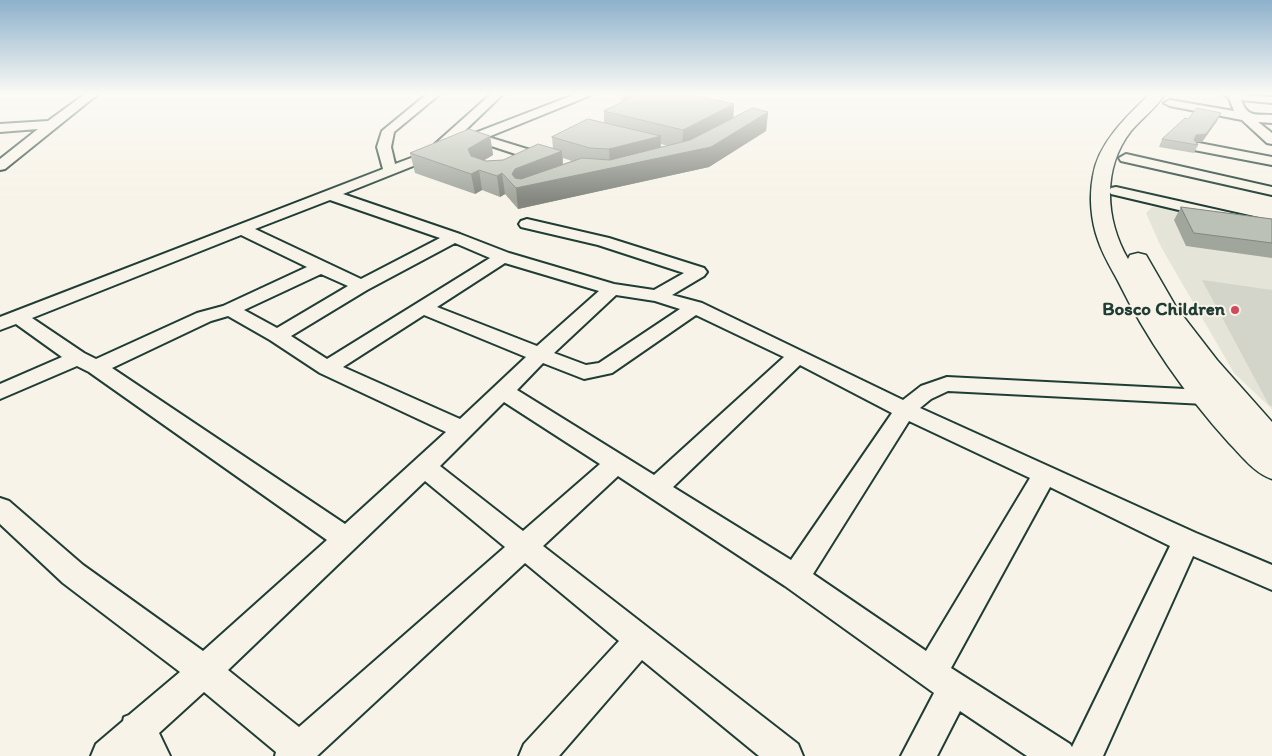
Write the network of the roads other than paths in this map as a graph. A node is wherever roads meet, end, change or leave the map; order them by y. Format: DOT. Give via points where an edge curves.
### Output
graph roads {
  1 [pos="45,129"];
  2 [pos="390,129"];
  3 [pos="459,129"];
  4 [pos="494,129"];
  5 [pos="1124,129"];
  6 [pos="1259,129"];
  7 [pos="476,137"];
  8 [pos="1272,140"];
  9 [pos="1199,146"];
  10 [pos="553,148"];
  11 [pos="515,150"];
  12 [pos="434,153"];
  13 [pos="536,156"];
  14 [pos="501,157"];
  15 [pos="1272,162"];
  16 [pos="521,164"];
  17 [pos="563,165"];
  18 [pos="0,166"];
  19 [pos="390,170"];
  20 [pos="1117,174"];
  21 [pos="1272,191"];
  22 [pos="328,194"];
  23 [pos="527,224"];
  24 [pos="1272,227"];
  25 [pos="241,229"];
  26 [pos="454,237"];
  27 [pos="503,256"];
  28 [pos="320,268"];
  29 [pos="361,286"];
  30 [pos="612,289"];
  31 [pos="657,296"];
  32 [pos="694,307"];
  33 [pos="422,308"];
  34 [pos="230,310"];
  35 [pos="9,320"];
  36 [pos="277,336"];
  37 [pos="540,355"];
  38 [pos="798,356"];
  39 [pos="86,362"];
  40 [pos="328,368"];
  41 [pos="503,391"];
  42 [pos="0,392"];
  43 [pos="1205,397"];
  44 [pos="905,410"];
  45 [pos="462,430"];
  46 [pos="1272,442"];
  47 [pos="616,464"];
  48 [pos="1272,467"];
  49 [pos="424,468"];
  50 [pos="1046,474"];
  51 [pos="655,488"];
  52 [pos="0,508"];
  53 [pos="346,538"];
  54 [pos="1186,541"];
  55 [pos="525,548"];
  56 [pos="795,577"];
  57 [pos="1272,578"];
  58 [pos="640,639"];
  59 [pos="204,671"];
  60 [pos="942,681"];
  61 [pos="145,743"];
  62 [pos="296,752"];
  63 [pos="108,756"];
  64 [pos="536,756"];
  65 [pos="786,756"];
  66 [pos="918,756"];
  67 [pos="1058,756"];
  68 [pos="1085,756"];
  1 -- 18 [label="street"];
  2 -- 19 [label="street" via="384,146"];
  3 -- 12 [label="street"];
  4 -- 7 [label="street"];
  5 -- 20 [label="main road" via="1110,150"];
  6 -- 8 [label="street"];
  7 -- 11 [label="street"];
  7 -- 12 [label="street"];
  9 -- 15 [label="street"];
  10 -- 13 [label="street"];
  11 -- 13 [label="street"];
  11 -- 14 [label="street"];
  12 -- 19 [label="street"];
  13 -- 16 [label="street"];
  13 -- 17 [label="street"];
  19 -- 22 [label="street"];
  20 -- 21 [label="street"];
  20 -- 24 [label="street"];
  20 -- 43 [label="main road" via="1102,199 1108,238 1142,306"];
  20 -- 46 [label="main road" via="1128,240 1165,309 1207,366"];
  22 -- 25 [label="street"];
  22 -- 26 [label="street"];
  23 -- 31 [label="street" via="603,242 698,272"];
  25 -- 28 [label="street"];
  25 -- 35 [label="street"];
  26 -- 27 [label="street"];
  26 -- 29 [label="street"];
  27 -- 30 [label="street"];
  27 -- 33 [label="street"];
  28 -- 29 [label="street"];
  28 -- 34 [label="street"];
  29 -- 36 [label="street"];
  30 -- 31 [label="street"];
  30 -- 37 [label="street"];
  31 -- 32 [label="street"];
  32 -- 37 [label="street" via="605,368 584,372"];
  32 -- 38 [label="street"];
  33 -- 37 [label="street"];
  33 -- 40 [label="street"];
  34 -- 36 [label="street"];
  34 -- 39 [label="street"];
  35 -- 39 [label="street"];
  36 -- 40 [label="street"];
  37 -- 41 [label="street"];
  38 -- 44 [label="street"];
  38 -- 51 [label="street"];
  39 -- 42 [label="street"];
  39 -- 53 [label="street"];
  40 -- 45 [label="street"];
  41 -- 45 [label="street"];
  41 -- 47 [label="street"];
  43 -- 44 [label="street" via="947,384 921,395"];
  43 -- 48 [label="main road"];
  44 -- 50 [label="street"];
  44 -- 56 [label="street"];
  45 -- 49 [label="street"];
  47 -- 51 [label="street"];
  47 -- 55 [label="street"];
  49 -- 53 [label="street"];
  49 -- 55 [label="street"];
  50 -- 54 [label="street"];
  50 -- 60 [label="street"];
  51 -- 56 [label="street"];
  52 -- 59 [label="street" via="73,574"];
  53 -- 59 [label="street"];
  54 -- 57 [label="street"];
  54 -- 68 [label="street"];
  55 -- 58 [label="street"];
  55 -- 62 [label="street"];
  56 -- 60 [label="street"];
  58 -- 64 [label="street"];
  58 -- 65 [label="street"];
  59 -- 61 [label="street"];
  59 -- 62 [label="street"];
  60 -- 66 [label="street"];
  60 -- 67 [label="street"];
  61 -- 63 [label="street"];
}
